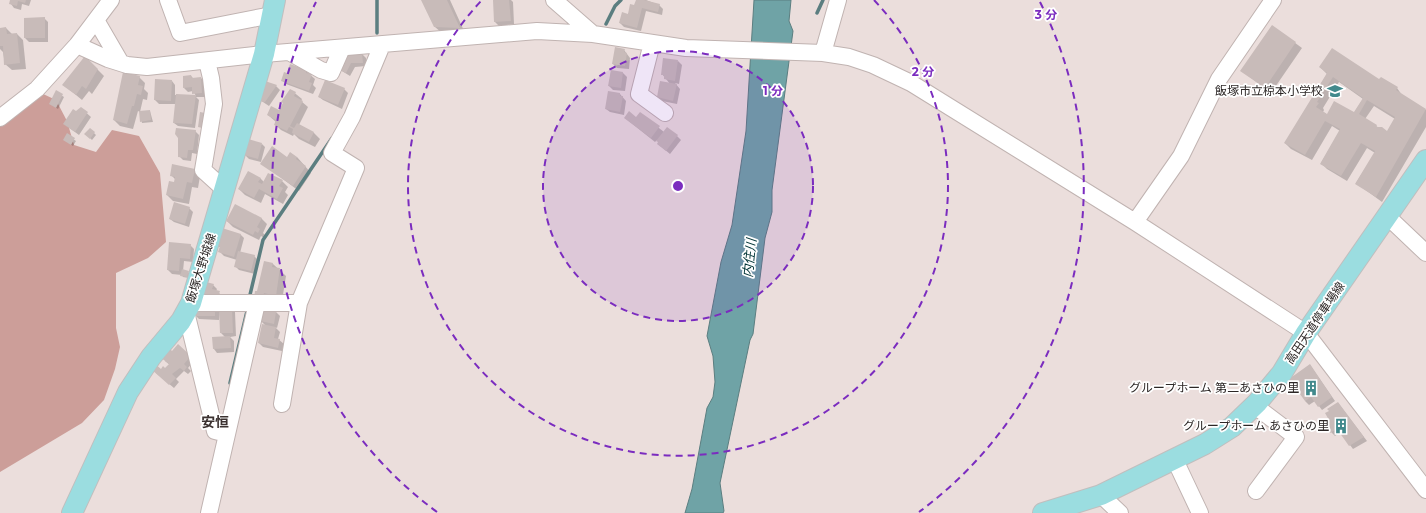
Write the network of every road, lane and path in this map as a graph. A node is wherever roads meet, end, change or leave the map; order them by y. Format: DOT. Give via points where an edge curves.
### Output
graph roads {
  1 [pos="111,0"];
  2 [pos="168,0"];
  3 [pos="554,0"];
  4 [pos="838,0"];
  5 [pos="1273,0"];
  6 [pos="273,8"];
  7 [pos="96,20"];
  8 [pos="593,34"];
  9 [pos="652,43"];
  10 [pos="77,45"];
  11 [pos="382,45"];
  12 [pos="342,48"];
  13 [pos="289,52"];
  14 [pos="823,53"];
  15 [pos="264,54"];
  16 [pos="207,61"];
  17 [pos="121,63"];
  18 [pos="665,113"];
  19 [pos="0,118"];
  20 [pos="1426,160"];
  21 [pos="225,190"];
  22 [pos="1387,216"];
  23 [pos="1135,222"];
  24 [pos="1426,253"];
  25 [pos="250,303"];
  26 [pos="299,304"];
  27 [pos="188,308"];
  28 [pos="1306,333"];
  29 [pos="282,404"];
  30 [pos="1255,406"];
  31 [pos="221,432"];
  32 [pos="1174,458"];
  33 [pos="1426,490"];
  34 [pos="1256,491"];
  35 [pos="1101,495"];
  36 [pos="72,513"];
  37 [pos="209,513"];
  38 [pos="1044,513"];
  39 [pos="1120,513"];
  40 [pos="1200,513"];
  1 -- 7 [label="street"];
  2 -- 6 [label="street" via="180,33"];
  3 -- 8 [label="street"];
  4 -- 14 [label="street"];
  5 -- 23 [label="street" via="1219,79 1181,156"];
  6 -- 15 [label="main road, 飯塚大野城線"];
  7 -- 10 [label="street"];
  7 -- 17 [label="street"];
  8 -- 9 [label="street"];
  8 -- 11 [label="street" via="537,31"];
  9 -- 14 [label="street" via="686,48"];
  9 -- 18 [label="street" via="639,94"];
  10 -- 17 [label="street"];
  10 -- 19 [label="street" via="37,89"];
  11 -- 12 [label="street"];
  11 -- 26 [label="street" via="352,117 332,152 356,168"];
  12 -- 13 [label="street"];
  12 -- 13 [label="street" via="331,73"];
  13 -- 15 [label="street"];
  14 -- 23 [label="street" via="849,57 873,65 911,83"];
  15 -- 16 [label="street"];
  15 -- 21 [label="main road, 飯塚大野城線"];
  16 -- 17 [label="street" via="147,67"];
  16 -- 21 [label="street" via="214,104 203,170"];
  20 -- 22 [label="main road, 高田天道停車場線"];
  21 -- 27 [label="main road, 飯塚大野城線"];
  22 -- 24 [label="street"];
  22 -- 28 [label="main road, 高田天道停車場線"];
  23 -- 28 [label="street"];
  25 -- 26 [label="street"];
  25 -- 27 [label="street"];
  25 -- 31 [label="street"];
  26 -- 29 [label="street"];
  27 -- 31 [label="street"];
  27 -- 36 [label="main road, 飯塚大野城線" via="128,392"];
  28 -- 30 [label="main road, 高田天道停車場線" via="1282,373"];
  28 -- 33 [label="street"];
  30 -- 32 [label="main road, 高田天道停車場線" via="1232,427 1205,444"];
  30 -- 34 [label="street" via="1296,437"];
  31 -- 37 [label="street"];
  32 -- 35 [label="main road, 高田天道停車場線"];
  32 -- 40 [label="street"];
  35 -- 38 [label="main road, 高田天道停車場線"];
  35 -- 39 [label="street"];
}
